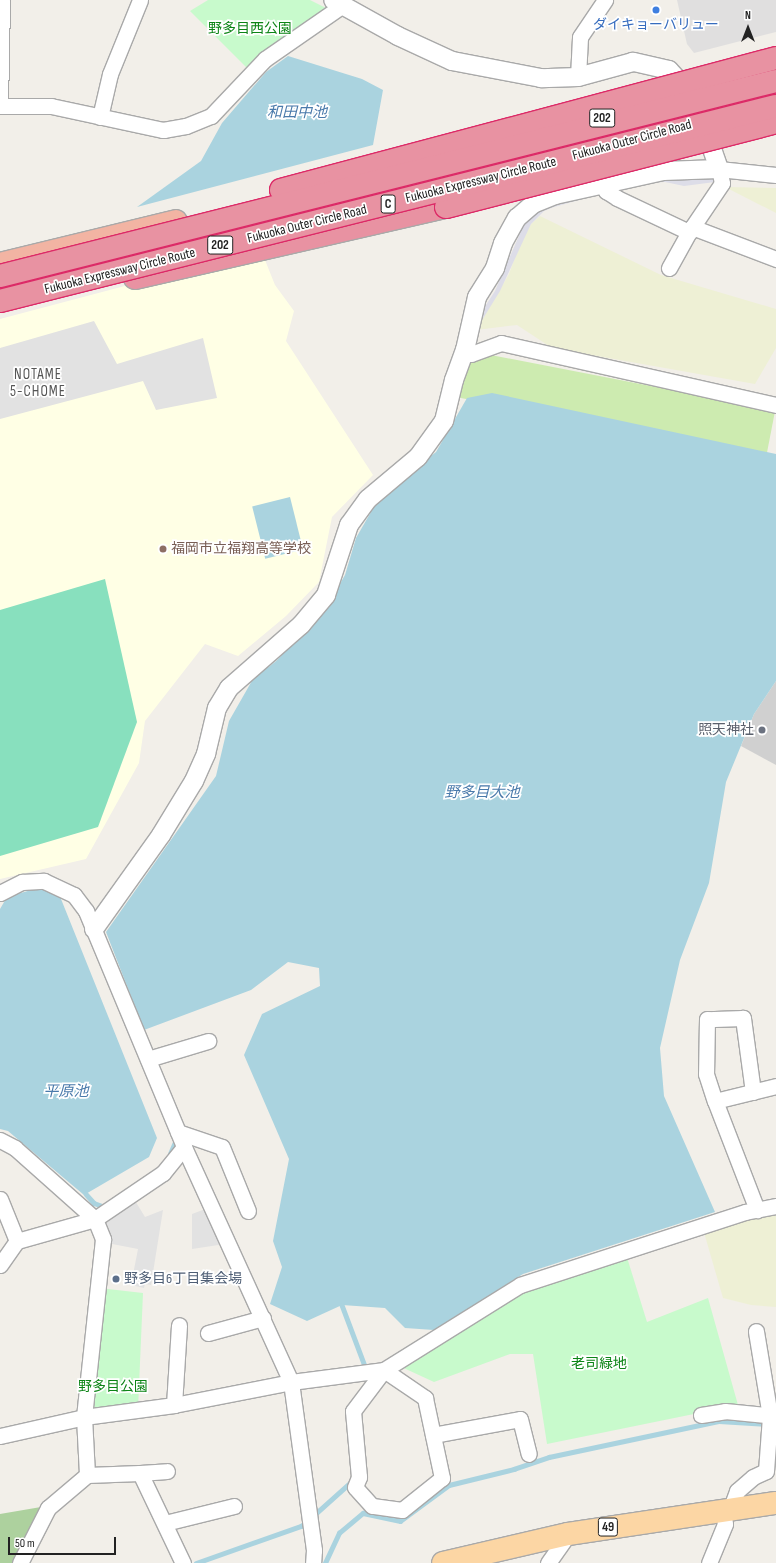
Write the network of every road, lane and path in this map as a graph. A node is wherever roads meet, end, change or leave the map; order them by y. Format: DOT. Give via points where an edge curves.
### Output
graph roads {
  1 [pos="2,0"];
  2 [pos="140,0"];
  3 [pos="605,0"];
  4 [pos="338,3"];
  5 [pos="776,58"];
  6 [pos="776,76"];
  7 [pos="578,77"];
  8 [pos="776,81"];
  9 [pos="694,97"];
  10 [pos="776,105"];
  11 [pos="0,106"];
  12 [pos="100,117"];
  13 [pos="704,122"];
  14 [pos="776,122"];
  15 [pos="719,169"];
  16 [pos="776,175"];
  17 [pos="603,184"];
  18 [pos="690,230"];
  19 [pos="776,259"];
  20 [pos="0,264"];
  21 [pos="33,268"];
  22 [pos="669,268"];
  23 [pos="0,276"];
  24 [pos="0,301"];
  25 [pos="0,311"];
  26 [pos="465,350"];
  27 [pos="776,405"];
  28 [pos="0,893"];
  29 [pos="94,929"];
  30 [pos="208,1040"];
  31 [pos="148,1059"];
  32 [pos="776,1086"];
  33 [pos="753,1092"];
  34 [pos="716,1101"];
  35 [pos="178,1132"];
  36 [pos="0,1140"];
  37 [pos="184,1147"];
  38 [pos="0,1198"];
  39 [pos="776,1206"];
  40 [pos="757,1210"];
  41 [pos="248,1211"];
  42 [pos="96,1219"];
  43 [pos="17,1241"];
  44 [pos="0,1265"];
  45 [pos="263,1318"];
  46 [pos="179,1325"];
  47 [pos="756,1331"];
  48 [pos="208,1333"];
  49 [pos="384,1370"];
  50 [pos="291,1382"];
  51 [pos="174,1405"];
  52 [pos="702,1415"];
  53 [pos="773,1416"];
  54 [pos="84,1417"];
  55 [pos="433,1435"];
  56 [pos="0,1436"];
  57 [pos="529,1454"];
  58 [pos="168,1471"];
  59 [pos="140,1473"];
  60 [pos="87,1475"];
  61 [pos="776,1503"];
  62 [pos="234,1506"];
  63 [pos="729,1509"];
  64 [pos="165,1523"];
  65 [pos="568,1534"];
  66 [pos="20,1563"];
  67 [pos="183,1563"];
  68 [pos="313,1563"];
  69 [pos="443,1563"];
  70 [pos="548,1563"];
  71 [pos="709,1563"];
  1 -- 11 [label="street"];
  2 -- 12 [label="street" via="110,74"];
  3 -- 7 [label="street" via="580,37"];
  4 -- 7 [label="street" via="398,36 452,61 541,78"];
  4 -- 12 [label="street" via="264,59 211,116 186,126 163,130"];
  5 -- 21 [label="highway, bridge" via="251,199"];
  6 -- 9 [label="highway, Fukuoka Outer Circle Road / 202"];
  7 -- 9 [label="street" via="634,62 669,70"];
  8 -- 21 [label="highway, Fukuoka Expressway Circle Route / C, bridge"];
  9 -- 13 [label="street"];
  9 -- 20 [label="highway, Fukuoka Outer Circle Road / 202"];
  10 -- 13 [label="highway, Fukuoka Outer Circle Road / 202"];
  10 -- 24 [label="highway, Fukuoka Expressway Circle Route / C, bridge"];
  11 -- 12 [label="street" via="51,106"];
  13 -- 15 [label="street" via="711,151"];
  13 -- 24 [label="highway, Fukuoka Outer Circle Road / 202, bridge" via="440,192"];
  14 -- 25 [label="highway, bridge" via="446,207"];
  15 -- 16 [label="street"];
  15 -- 17 [label="street" via="663,171"];
  15 -- 18 [label="street" via="722,183"];
  17 -- 18 [label="street" via="606,191 617,198"];
  17 -- 26 [label="street" via="550,197 533,204 517,218 502,243 494,268 477,296"];
  18 -- 19 [label="street"];
  18 -- 22 [label="street"];
  21 -- 23 [label="highway, Fukuoka Expressway Circle Route / C, bridge"];
  26 -- 27 [label="street" via="471,354 501,342"];
  26 -- 29 [label="street" via="454,380 444,421 418,457 368,499 348,525 326,595 301,625 229,688 217,708 206,754 194,781 161,835"];
  28 -- 29 [label="street" via="22,882 44,881 61,887 74,895 86,911"];
  29 -- 31 [label="street"];
  30 -- 31 [label="street"];
  31 -- 35 [label="street"];
  32 -- 33 [label="street"];
  33 -- 34 [label="street"];
  33 -- 34 [label="street" via="743,1018 707,1019 706,1074"];
  34 -- 40 [label="street"];
  35 -- 37 [label="street"];
  35 -- 41 [label="street" via="222,1147"];
  36 -- 42 [label="street" via="15,1148"];
  37 -- 42 [label="street" via="163,1173"];
  37 -- 45 [label="street"];
  38 -- 43 [label="street"];
  39 -- 40 [label="street"];
  40 -- 49 [label="street" via="520,1285"];
  42 -- 43 [label="street"];
  42 -- 54 [label="street" via="104,1239"];
  43 -- 44 [label="street"];
  45 -- 48 [label="street"];
  45 -- 50 [label="street"];
  46 -- 51 [label="street"];
  47 -- 53 [label="street"];
  49 -- 50 [label="street"];
  49 -- 55 [label="street" via="424,1398"];
  49 -- 55 [label="street" via="353,1411 359,1477 355,1487 372,1506 402,1510 442,1478"];
  50 -- 51 [label="street"];
  50 -- 68 [label="street" via="314,1550"];
  51 -- 54 [label="street"];
  52 -- 53 [label="street" via="725,1411"];
  53 -- 63 [label="street" via="769,1431 766,1471 753,1477 737,1491"];
  54 -- 56 [label="street"];
  54 -- 60 [label="street"];
  55 -- 57 [label="street" via="520,1419"];
  58 -- 59 [label="street"];
  59 -- 60 [label="street"];
  59 -- 64 [label="street"];
  60 -- 66 [label="street" via="48,1508"];
  61 -- 63 [label="main road, 49"];
  62 -- 64 [label="street"];
  63 -- 65 [label="main road, 49"];
  63 -- 71 [label="street"];
  64 -- 67 [label="street"];
  65 -- 69 [label="main road, 49"];
  65 -- 70 [label="street"];
}
